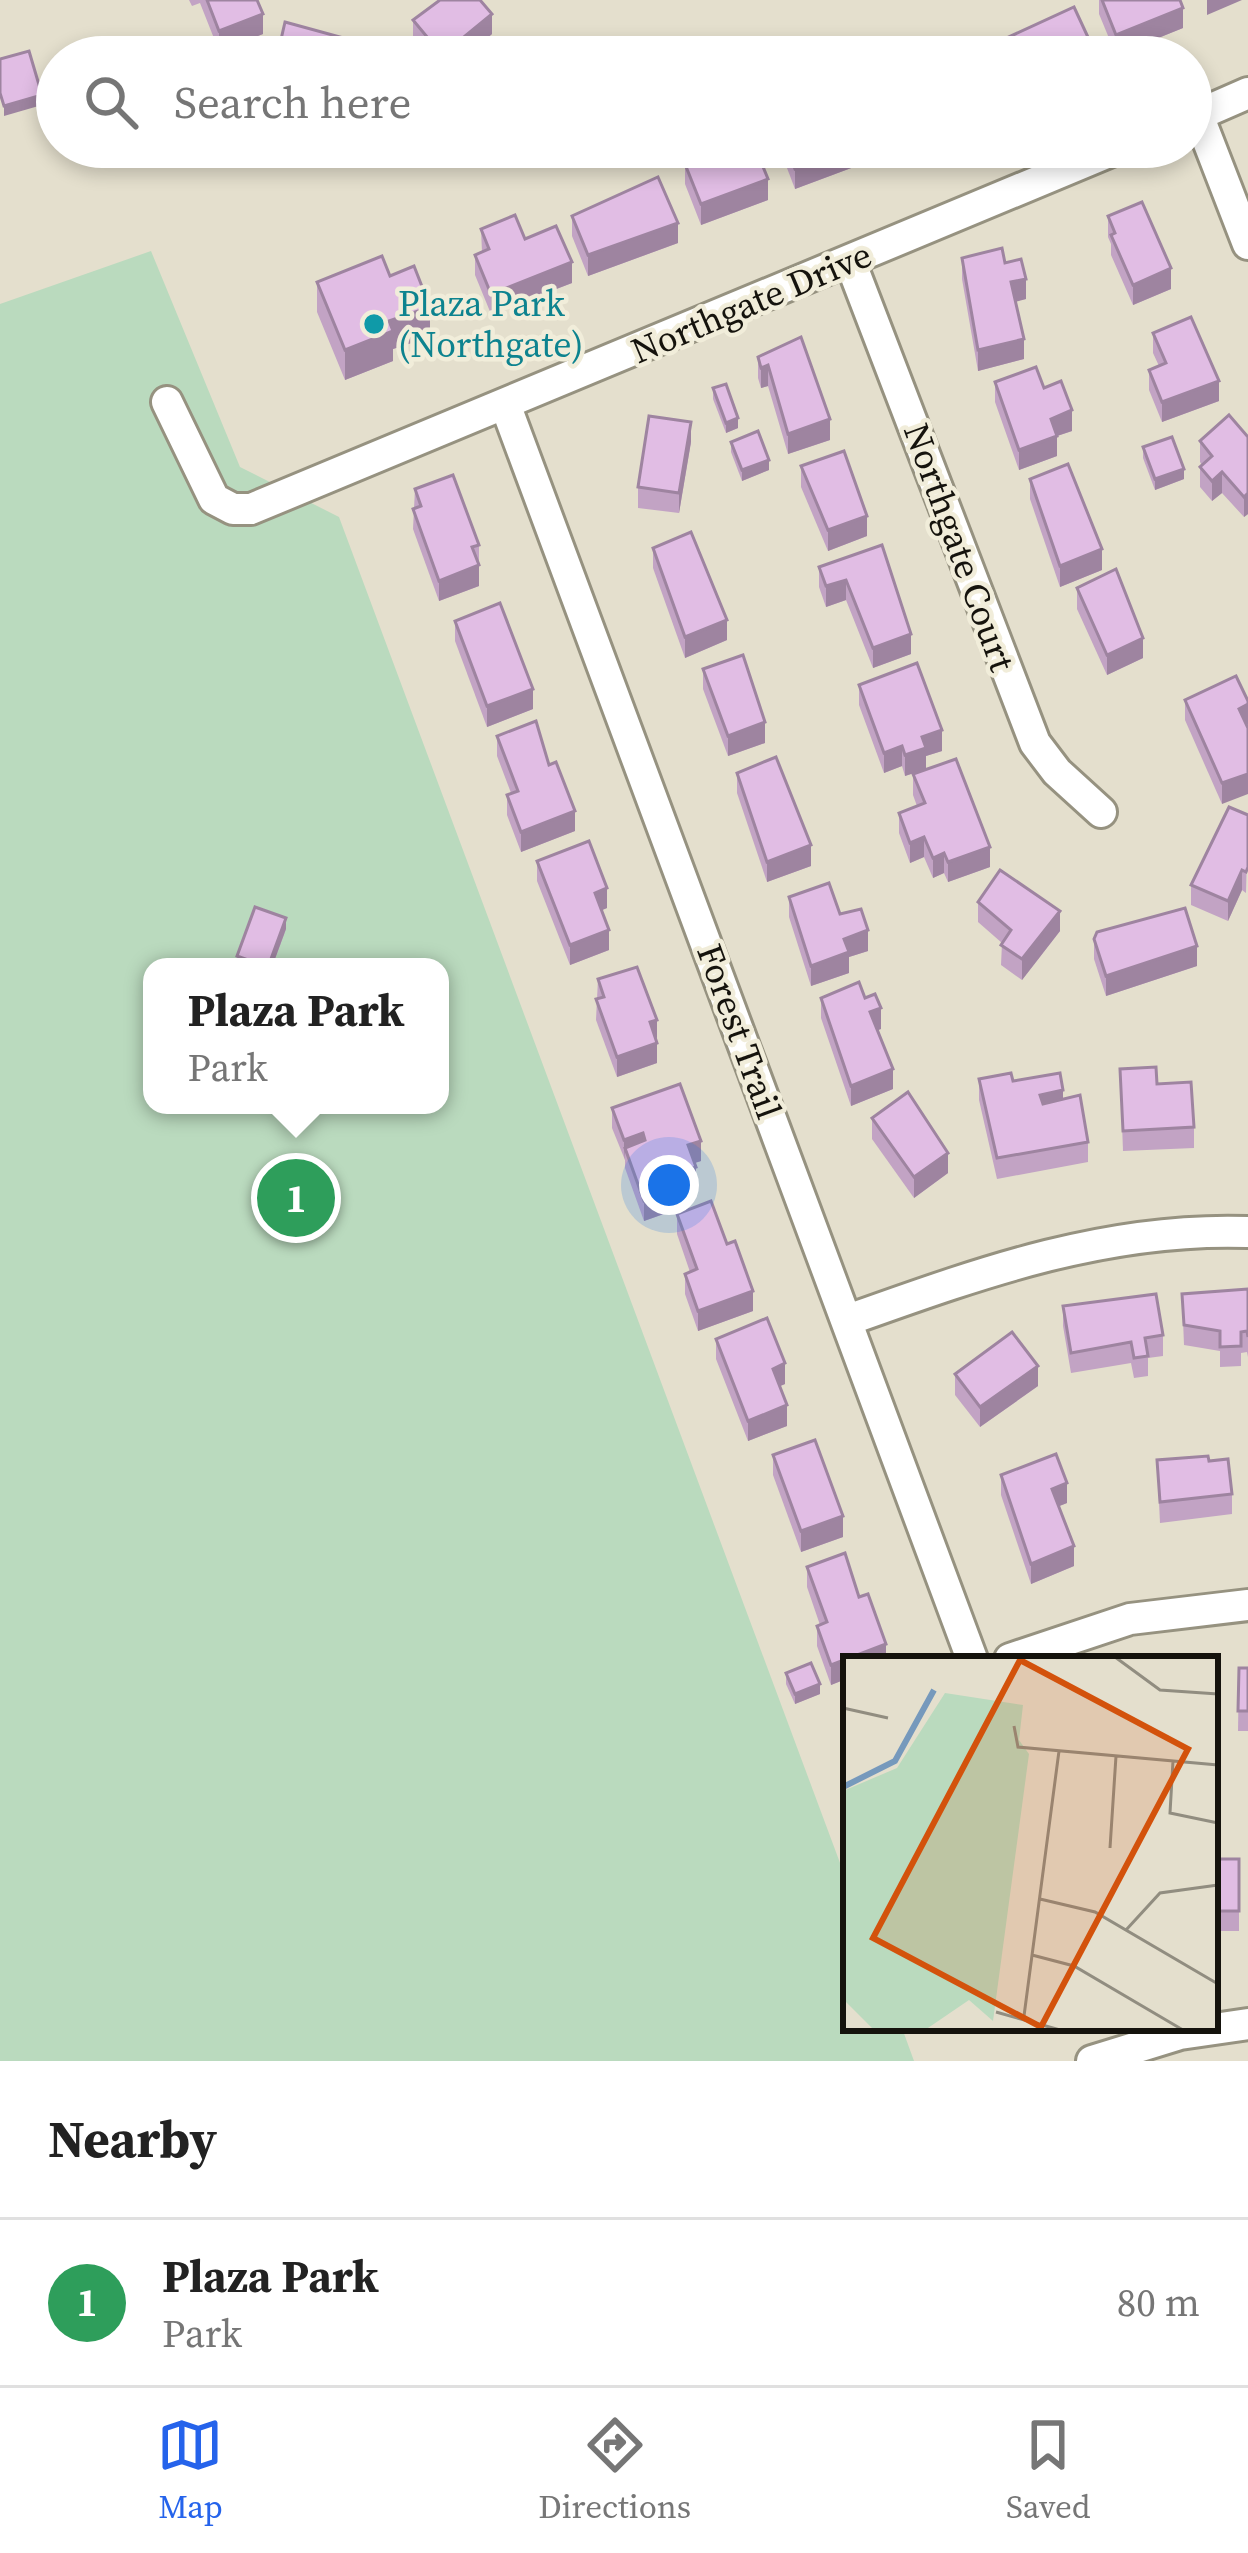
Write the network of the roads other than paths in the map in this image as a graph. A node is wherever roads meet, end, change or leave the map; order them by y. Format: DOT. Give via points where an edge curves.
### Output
graph roads {
  1 [pos="1248,93"];
  2 [pos="1212,108"];
  3 [pos="1212,159"];
  4 [pos="1071,168"];
  5 [pos="1248,244"];
  6 [pos="850,260"];
  7 [pos="167,402"];
  8 [pos="505,404"];
  9 [pos="1101,812"];
  10 [pos="1248,1232"];
  11 [pos="848,1320"];
  12 [pos="1248,1605"];
  13 [pos="970,1656"];
  14 [pos="1019,1656"];
  15 [pos="1248,2024"];
  16 [pos="1218,2028"];
  17 [pos="1200,2031"];
  18 [pos="1107,2047"];
  1 -- 2 [label="street"];
  3 -- 5 [label="street"];
  4 -- 6 [label="street, Northgate Drive"];
  6 -- 8 [label="street, Northgate Drive"];
  6 -- 9 [label="street, Northgate Court" via="1035,743"];
  7 -- 8 [label="street, Northgate Drive" via="214,500 233,509"];
  8 -- 11 [label="street, Forest Trail"];
  10 -- 11 [label="street" via="1150,1234 1059,1250"];
  11 -- 13 [label="street, Forest Trail"];
  12 -- 14 [label="street" via="1130,1619"];
  15 -- 16 [label="street"];
  17 -- 18 [label="street"];
}
